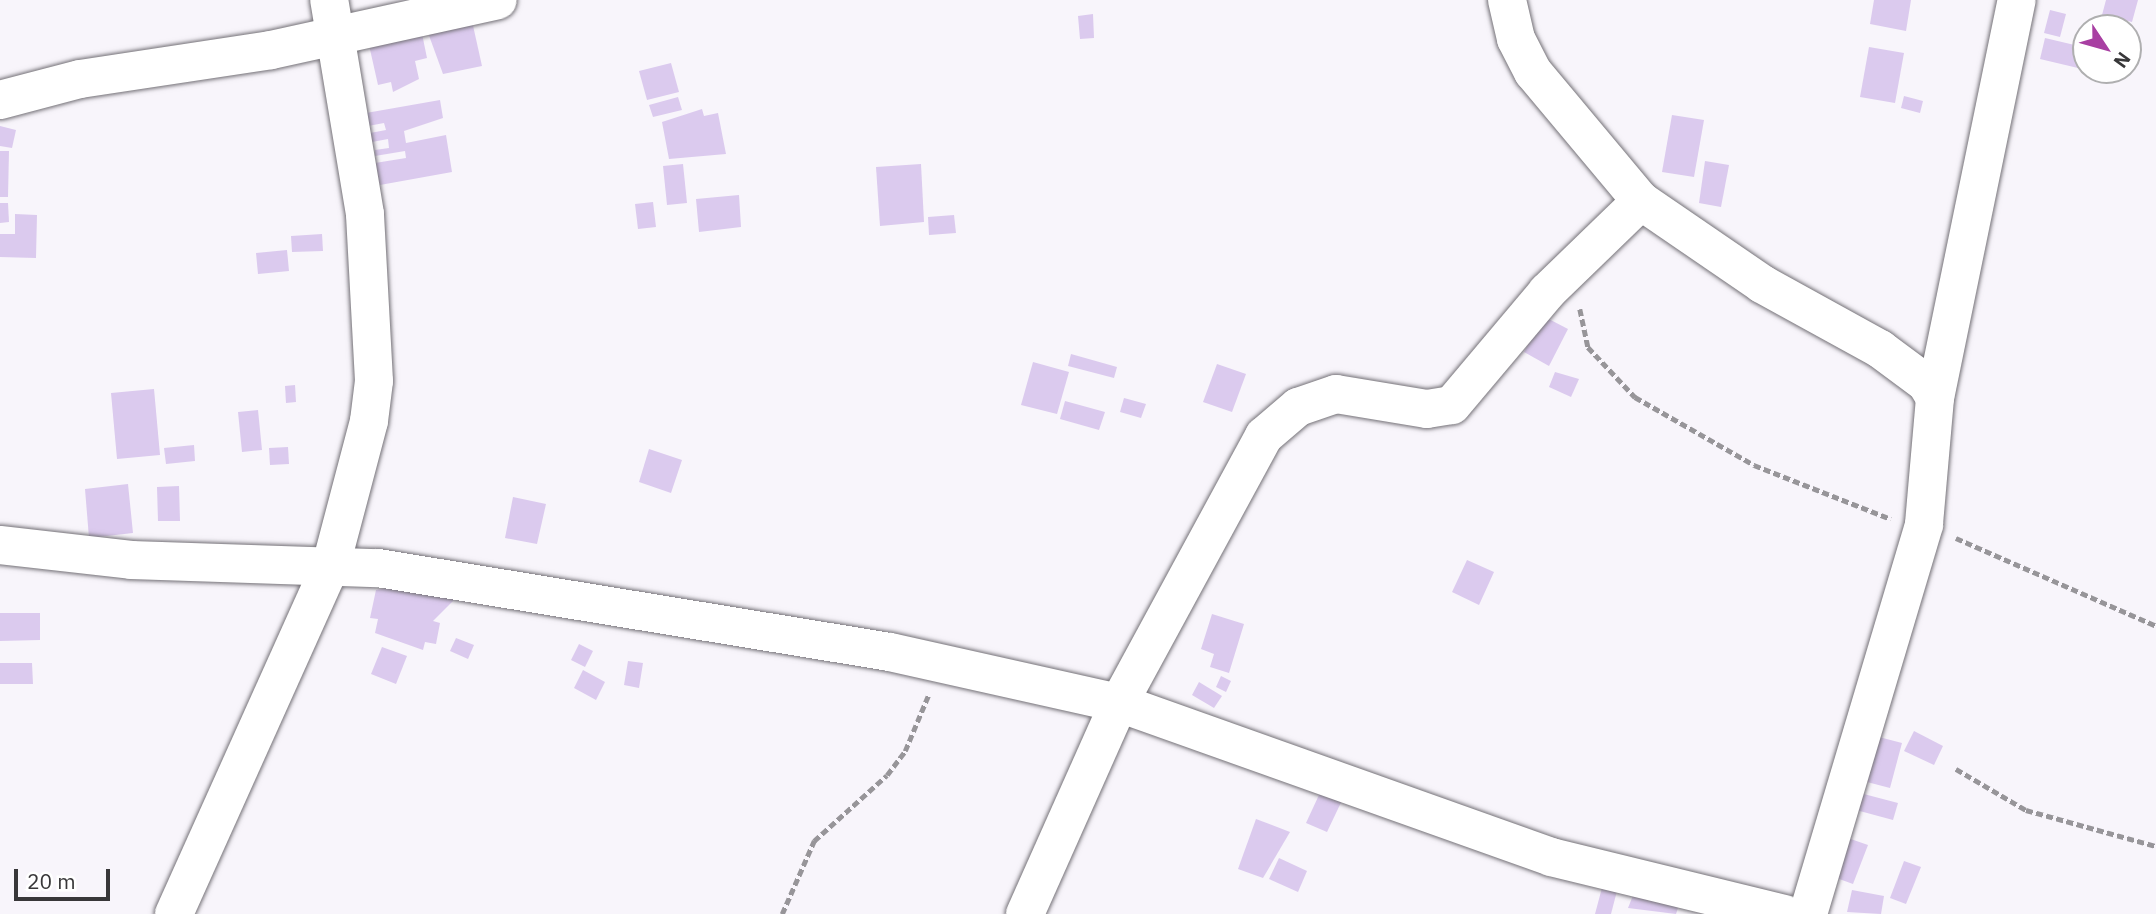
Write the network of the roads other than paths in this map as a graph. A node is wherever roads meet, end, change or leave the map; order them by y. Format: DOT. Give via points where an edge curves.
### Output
graph roads {
  1 [pos="498,0"];
  2 [pos="1507,0"];
  3 [pos="2017,0"];
  4 [pos="331,18"];
  5 [pos="0,100"];
  6 [pos="1641,201"];
  7 [pos="1935,398"];
  8 [pos="0,545"];
  9 [pos="331,565"];
  10 [pos="1119,703"];
  11 [pos="174,914"];
  12 [pos="1026,914"];
  13 [pos="1784,914"];
  14 [pos="1808,914"];
  1 -- 4 [label="street"];
  2 -- 6 [label="street" via="1516,39 1533,72"];
  3 -- 7 [label="street"];
  4 -- 5 [label="street"];
  4 -- 9 [label="street" via="365,214 374,381"];
  6 -- 7 [label="street" via="1753,278 1880,349 1926,383"];
  6 -- 10 [label="street" via="1583,256 1452,405 1427,409 1336,394 1298,407 1264,436"];
  7 -- 14 [label="street" via="1924,525"];
  8 -- 9 [label="street" via="131,560"];
  9 -- 10 [label="street" via="437,576 836,641"];
  9 -- 11 [label="street"];
  10 -- 12 [label="street"];
  10 -- 13 [label="street" via="1551,857"];
}
